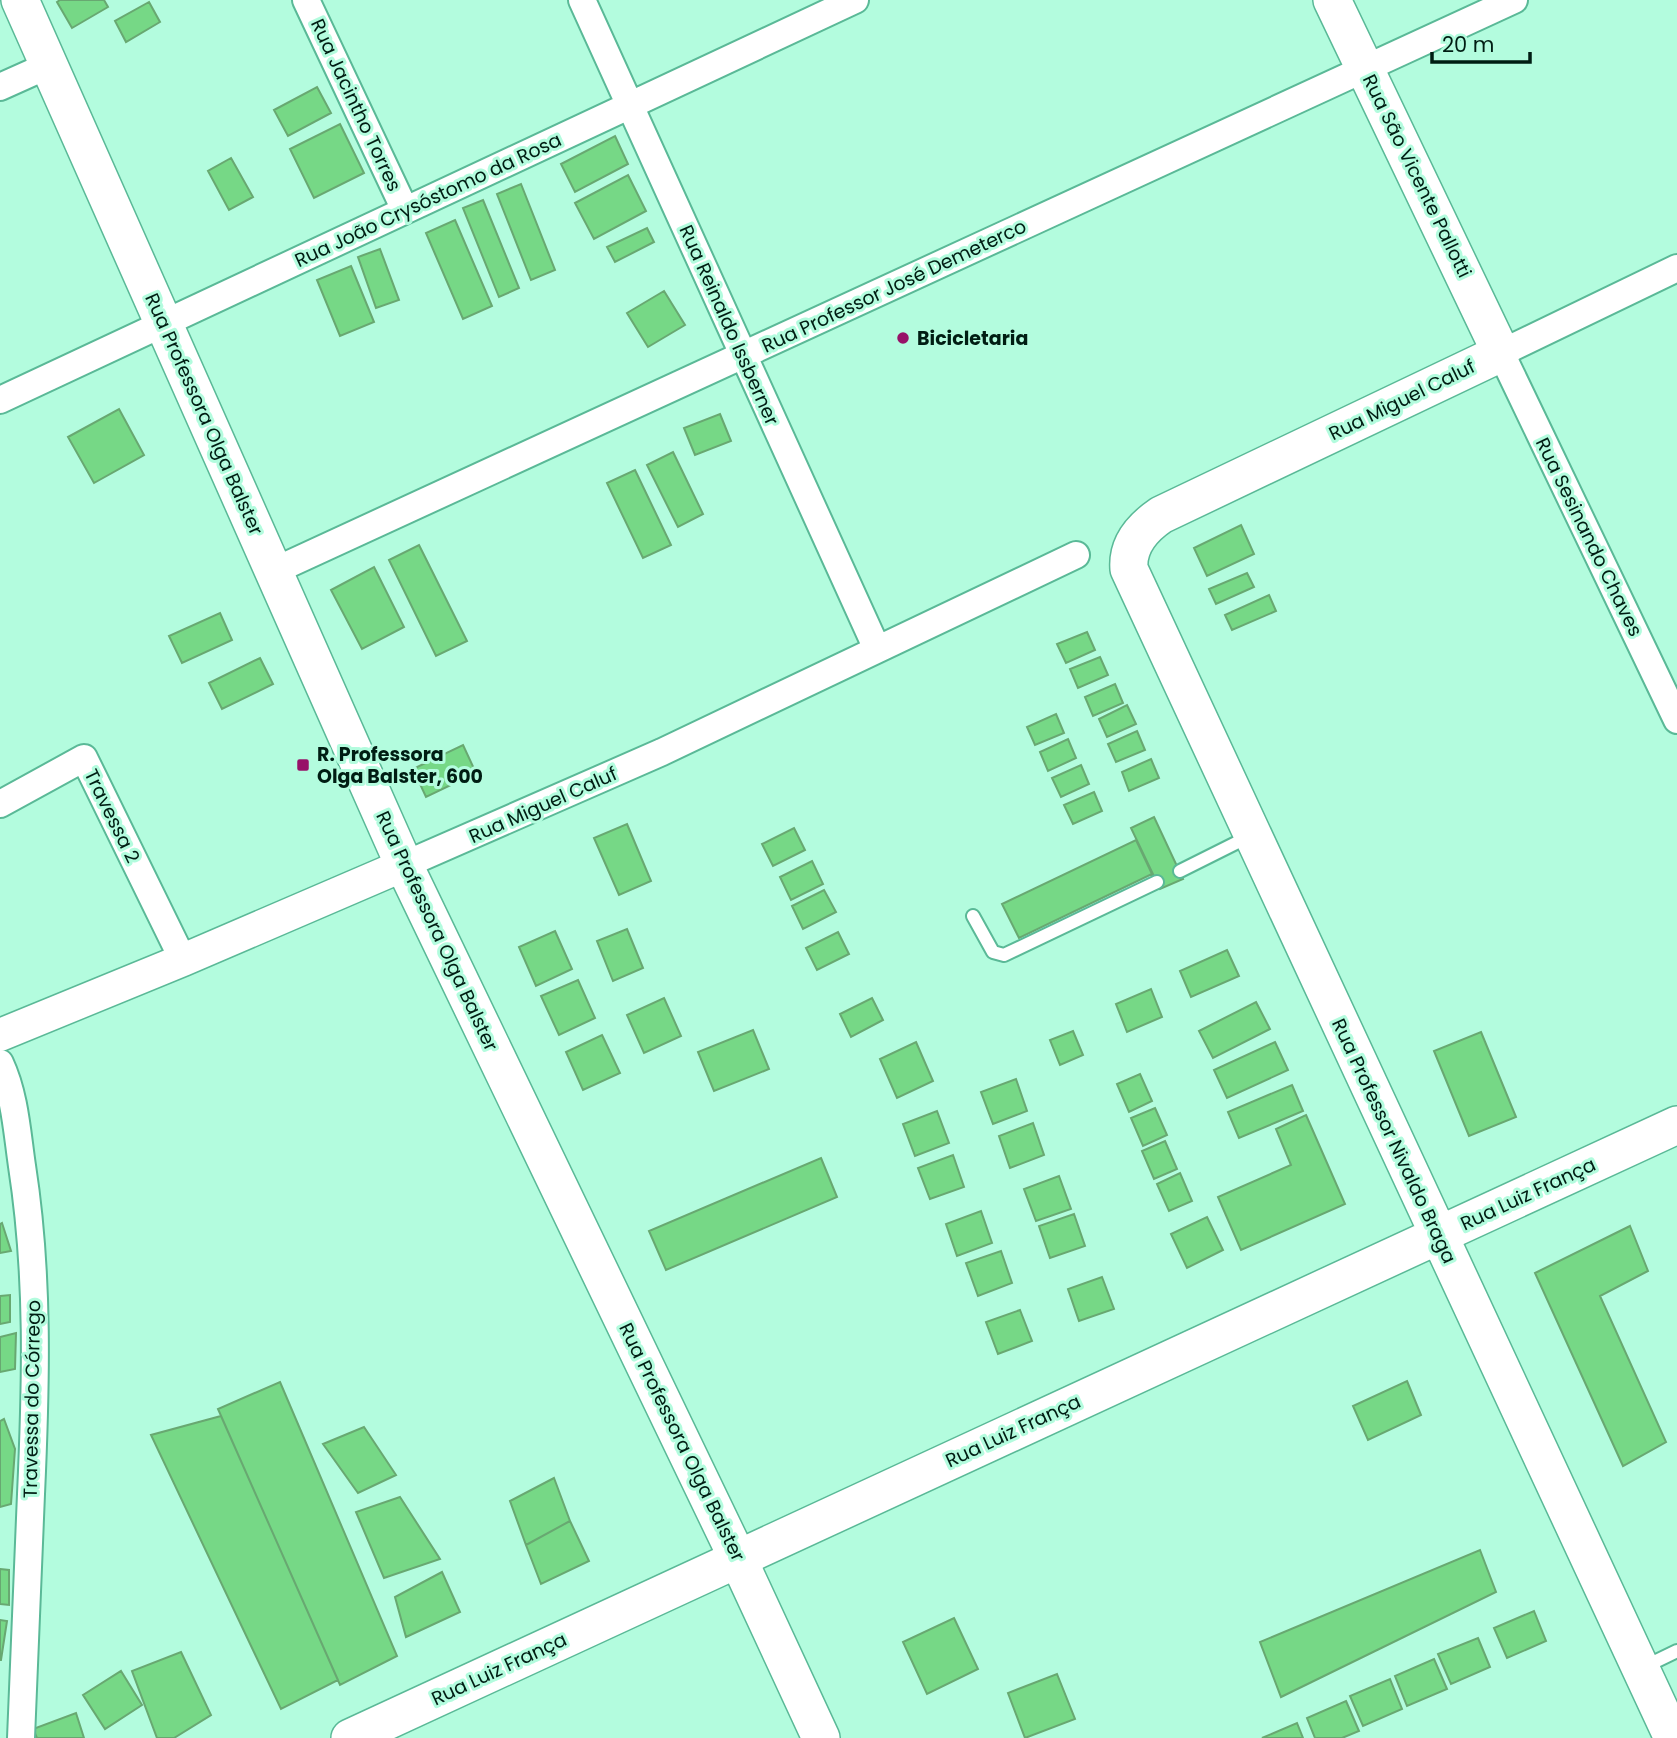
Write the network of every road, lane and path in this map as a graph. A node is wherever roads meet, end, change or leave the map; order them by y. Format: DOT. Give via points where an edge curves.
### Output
graph roads {
  1 [pos="20,0"];
  2 [pos="306,0"];
  3 [pos="582,0"];
  4 [pos="855,0"];
  5 [pos="1332,0"];
  6 [pos="1514,0"];
  7 [pos="50,65"];
  8 [pos="1365,69"];
  9 [pos="0,87"];
  10 [pos="630,105"];
  11 [pos="405,210"];
  12 [pos="1677,268"];
  13 [pos="164,323"];
  14 [pos="1501,353"];
  15 [pos="743,356"];
  16 [pos="0,400"];
  17 [pos="1135,541"];
  18 [pos="1076,555"];
  19 [pos="274,571"];
  20 [pos="877,649"];
  21 [pos="1677,720"];
  22 [pos="0,804"];
  23 [pos="1252,835"];
  24 [pos="404,865"];
  25 [pos="1180,871"];
  26 [pos="1157,882"];
  27 [pos="973,916"];
  28 [pos="183,960"];
  29 [pos="0,1035"];
  30 [pos="0,1063"];
  31 [pos="1677,1125"];
  32 [pos="1438,1235"];
  33 [pos="738,1559"];
  34 [pos="1677,1651"];
  35 [pos="1641,1669"];
  36 [pos="21,1738"];
  37 [pos="350,1738"];
  38 [pos="821,1738"];
  39 [pos="1673,1738"];
  1 -- 7 [label="main road, Rua Professora Olga Balster"];
  2 -- 11 [label="street, Rua Jacintho Torres"];
  3 -- 10 [label="street, Rua Reinaldo Issberner"];
  4 -- 10 [label="street, Rua João Crysóstomo da Rosa"];
  5 -- 8 [label="main road, Rua São Vicente Pallotti"];
  6 -- 8 [label="street, Rua Professor José Demeterco"];
  7 -- 9 [label="street"];
  7 -- 13 [label="main road, Rua Professora Olga Balster"];
  8 -- 14 [label="main road, Rua São Vicente Pallotti"];
  8 -- 15 [label="street, Rua Professor José Demeterco"];
  10 -- 11 [label="street, Rua João Crysóstomo da Rosa"];
  10 -- 15 [label="street, Rua Reinaldo Issberner"];
  11 -- 13 [label="street, Rua João Crysóstomo da Rosa"];
  12 -- 14 [label="street, Rua Miguel Caluf"];
  13 -- 16 [label="street, Rua João Crysóstomo da Rosa"];
  13 -- 19 [label="main road, Rua Professora Olga Balster"];
  14 -- 17 [label="main road, Rua Miguel Caluf" via="1161,515"];
  14 -- 21 [label="street, Rua Sesinando Chaves"];
  15 -- 19 [label="street, Rua Professor José Demeterco"];
  15 -- 20 [label="street, Rua Reinaldo Issberner"];
  17 -- 23 [label="main road, Rua Professor Nivaldo Braga" via="1129,558 1131,575"];
  18 -- 20 [label="street, Rua Miguel Caluf"];
  19 -- 24 [label="main road, Rua Professora Olga Balster"];
  20 -- 24 [label="street, Rua Miguel Caluf" via="649,758"];
  22 -- 28 [label="street, Travessa 2" via="84,758"];
  23 -- 25 [label="lane"];
  23 -- 32 [label="main road, Rua Professor Nivaldo Braga"];
  24 -- 28 [label="street, Rua Miguel Caluf"];
  24 -- 33 [label="main road, Rua Professora Olga Balster"];
  26 -- 27 [label="lane" via="1004,956 993,952"];
  28 -- 29 [label="street, Rua Miguel Caluf"];
  30 -- 36 [label="street, Travessa do Córrego" via="11,1093 24,1177 36,1326"];
  31 -- 32 [label="main road, Rua Luiz França"];
  32 -- 33 [label="main road, Rua Luiz França"];
  32 -- 35 [label="main road, Rua Professor Nivaldo Braga"];
  33 -- 37 [label="main road, Rua Luiz França"];
  33 -- 38 [label="main road, Rua Professora Olga Balster"];
  34 -- 35 [label="lane"];
  35 -- 39 [label="main road, Rua Professor Nivaldo Braga"];
}
